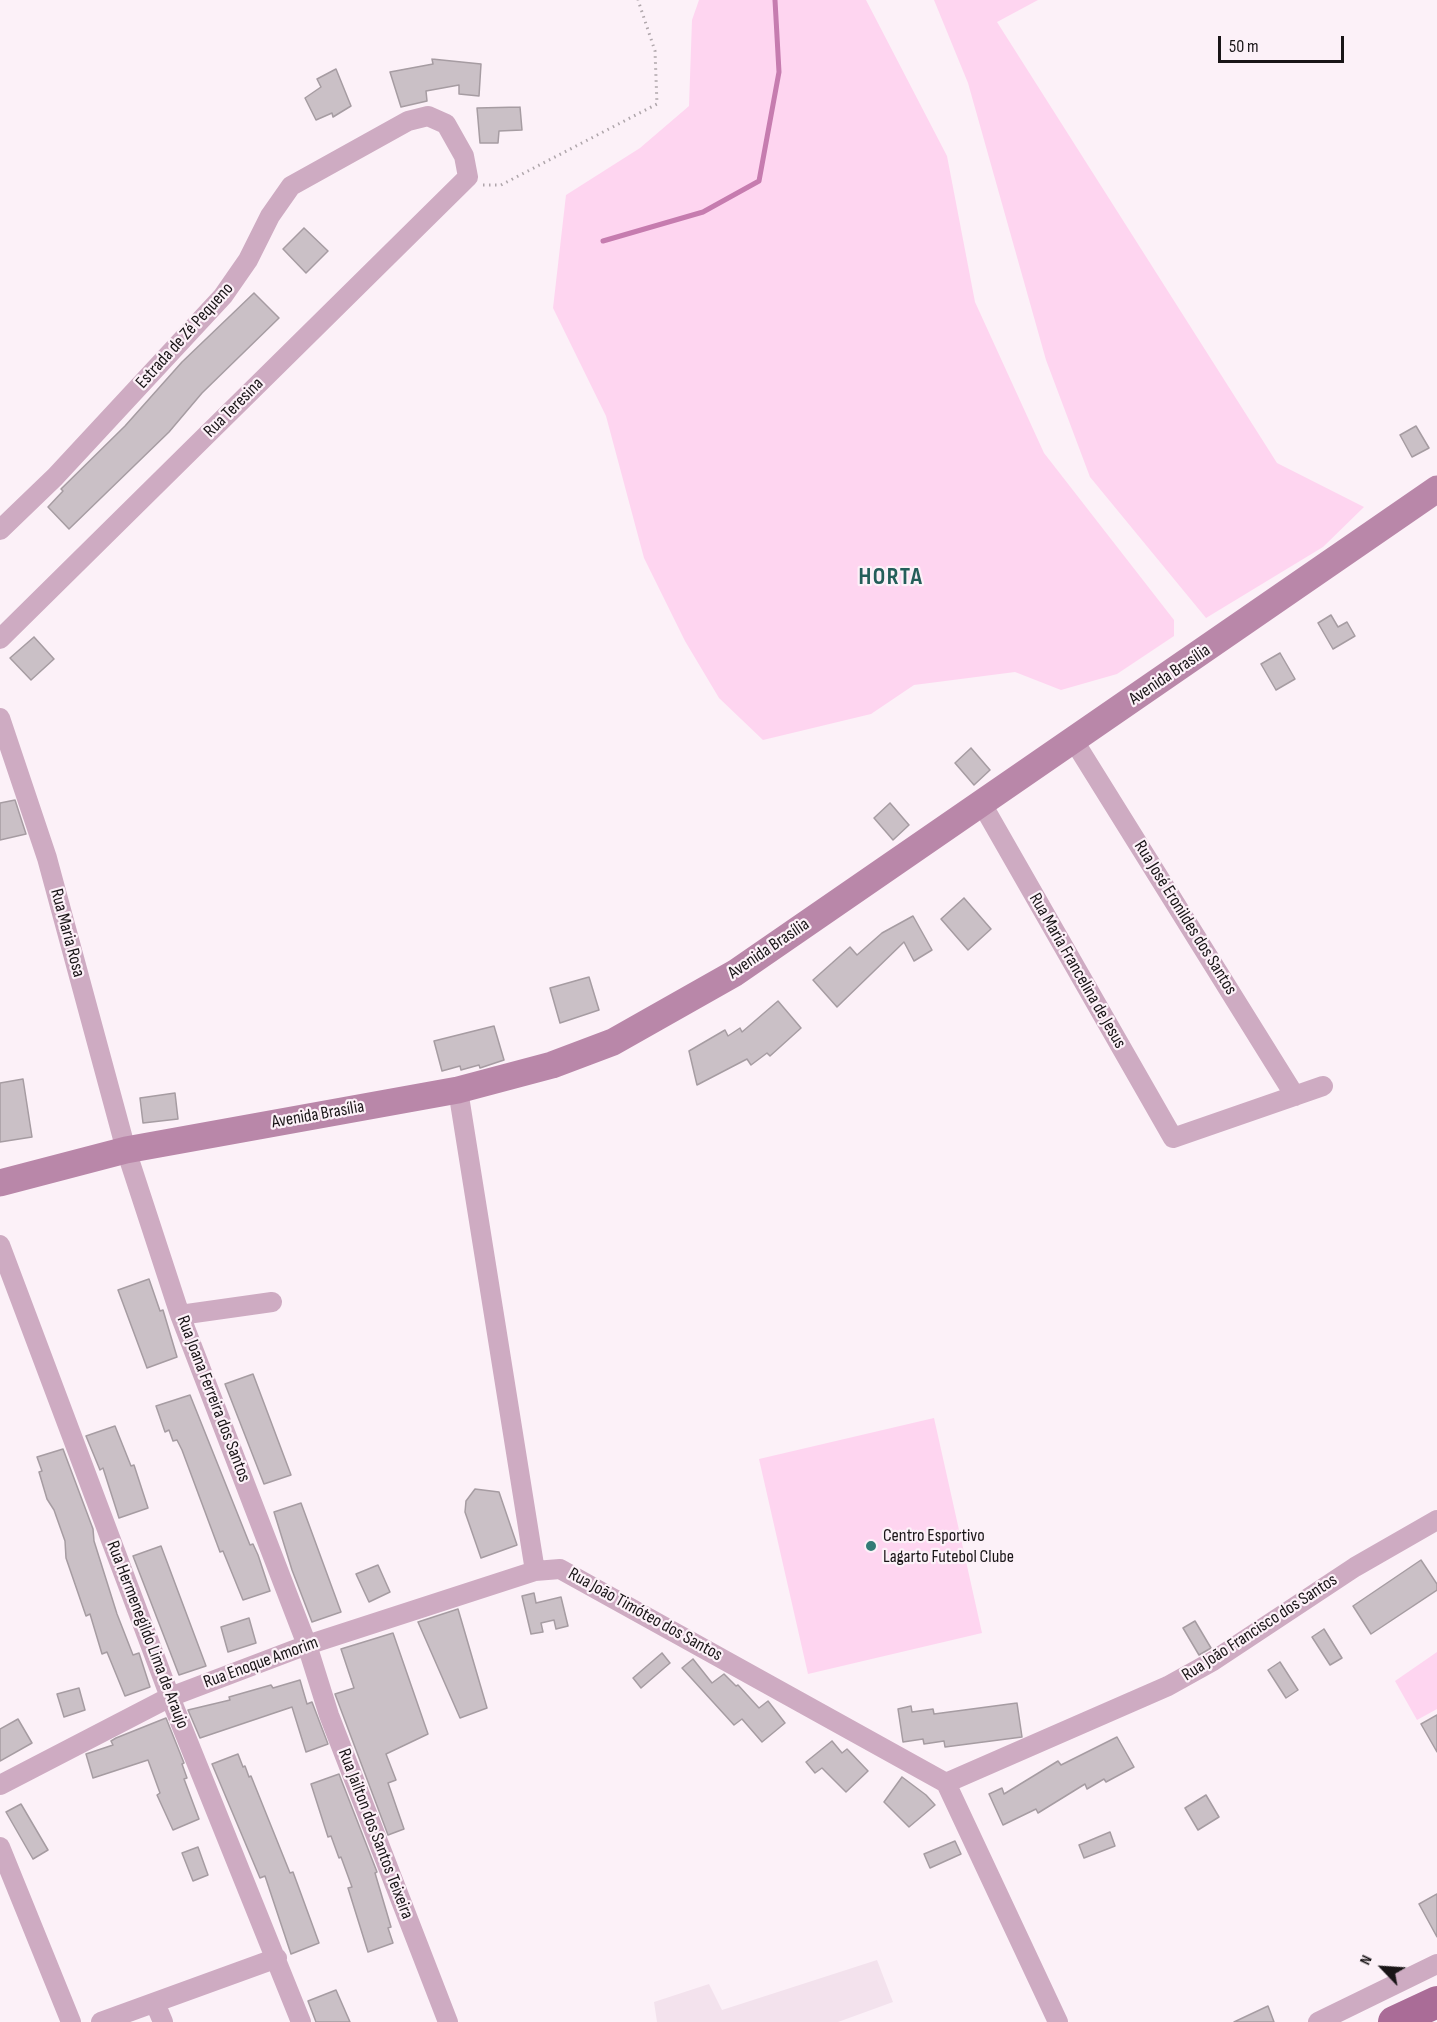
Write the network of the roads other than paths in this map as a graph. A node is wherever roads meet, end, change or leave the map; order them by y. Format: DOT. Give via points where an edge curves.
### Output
graph roads {
  1 [pos="468,177"];
  2 [pos="1437,489"];
  3 [pos="0,530"];
  4 [pos="0,639"];
  5 [pos="0,718"];
  6 [pos="1074,741"];
  7 [pos="982,804"];
  8 [pos="1323,1086"];
  9 [pos="458,1090"];
  10 [pos="1295,1096"];
  11 [pos="126,1150"];
  12 [pos="0,1183"];
  13 [pos="0,1245"];
  14 [pos="272,1302"];
  15 [pos="180,1316"];
  16 [pos="1437,1520"];
  17 [pos="535,1571"];
  18 [pos="307,1645"];
  19 [pos="170,1697"];
  20 [pos="946,1782"];
  21 [pos="0,1785"];
  22 [pos="0,1847"];
  23 [pos="277,1958"];
  24 [pos="1437,1964"];
  25 [pos="1437,2002"];
  26 [pos="155,2003"];
  27 [pos="1437,2016"];
  28 [pos="71,2022"];
  29 [pos="101,2022"];
  30 [pos="163,2022"];
  31 [pos="301,2022"];
  32 [pos="447,2022"];
  33 [pos="1058,2022"];
  34 [pos="1317,2022"];
  35 [pos="1394,2022"];
  36 [pos="1422,2022"];
  1 -- 3 [label="street, Estrada de Zé Pequeno" via="464,156 452,132 446,124 428,116 394,128 295,182 279,202 224,296 55,477"];
  1 -- 4 [label="street, Rua Teresina"];
  2 -- 6 [label="main road, Avenida Brasília"];
  5 -- 11 [label="street, Rua Maria Rosa" via="46,858"];
  6 -- 7 [label="main road, Avenida Brasília"];
  6 -- 10 [label="street, Rua José Eronildes dos Santos"];
  7 -- 9 [label="main road, Avenida Brasília" via="735,973 613,1042 552,1065"];
  7 -- 10 [label="street, Rua Maria Francelina de Jesus" via="1173,1138"];
  8 -- 10 [label="street"];
  9 -- 11 [label="main road, Avenida Brasília"];
  9 -- 17 [label="street"];
  11 -- 12 [label="main road, Avenida Brasília"];
  11 -- 15 [label="street, Rua Joana Ferreira dos Santos"];
  13 -- 19 [label="street, Rua Hermenegildo Lima de Araujo"];
  14 -- 15 [label="street"];
  15 -- 18 [label="street, Rua Joana Ferreira dos Santos"];
  16 -- 20 [label="street, Rua João Francisco dos Santos" via="1355,1567 1177,1681"];
  17 -- 18 [label="street, Rua Enoque Amorim"];
  17 -- 20 [label="street, Rua João Timóteo dos Santos" via="560,1569 585,1581"];
  18 -- 19 [label="street, Rua Enoque Amorim"];
  18 -- 32 [label="street, Rua Jailton dos Santos Teixeira" via="329,1715"];
  19 -- 21 [label="street, Rua Enoque Amorim"];
  19 -- 23 [label="street, Rua Hermenegildo Lima de Araujo"];
  20 -- 33 [label="street"];
  22 -- 28 [label="street"];
  23 -- 26 [label="street"];
  23 -- 31 [label="street, Rua Hermenegildo Lima de Araujo"];
  24 -- 34 [label="street"];
  25 -- 35 [label="main road"];
  26 -- 29 [label="street"];
  26 -- 30 [label="street"];
  27 -- 36 [label="main road"];
}
